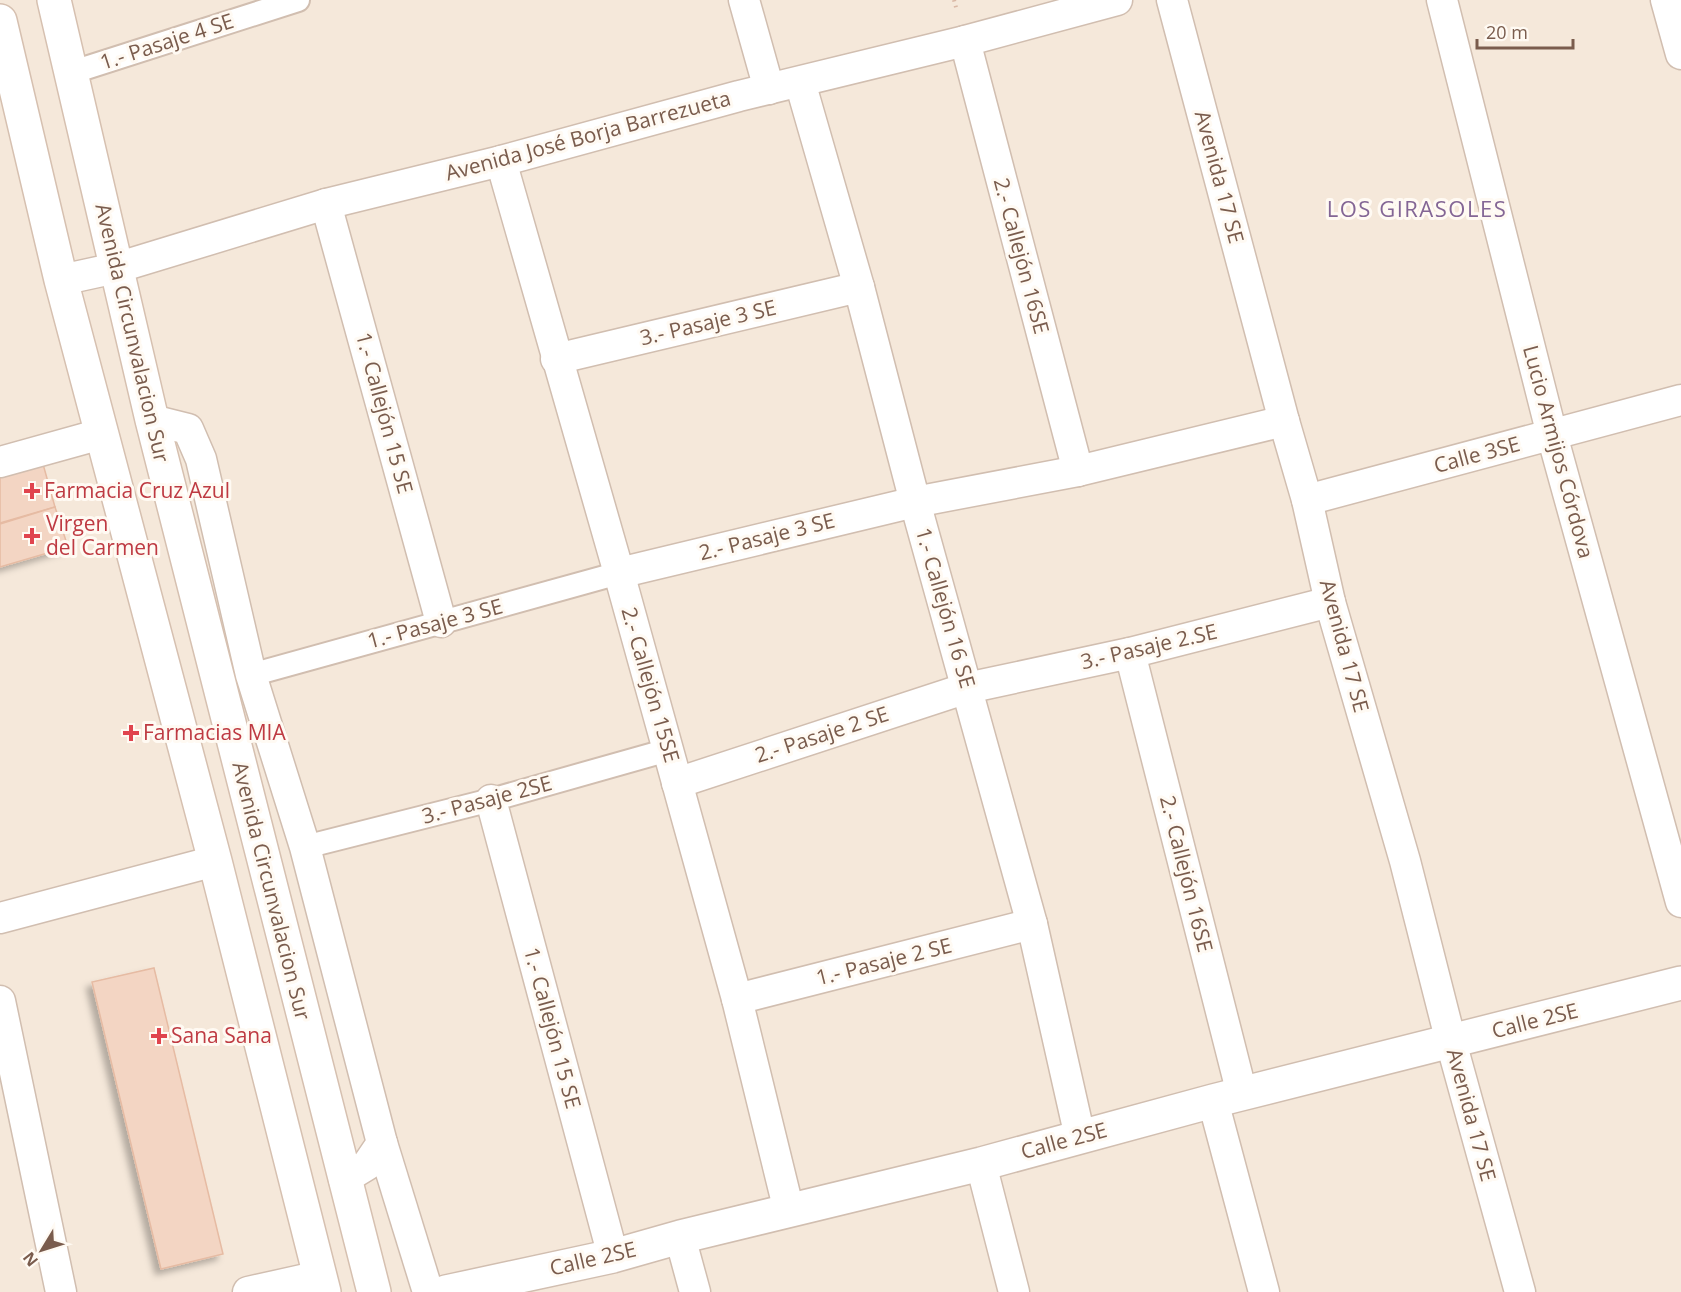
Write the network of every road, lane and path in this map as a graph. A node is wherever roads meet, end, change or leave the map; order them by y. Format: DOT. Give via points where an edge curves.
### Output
graph roads {
  1 [pos="54,0"];
  2 [pos="298,0"];
  3 [pos="744,0"];
  4 [pos="1117,0"];
  5 [pos="1172,0"];
  6 [pos="1442,0"];
  7 [pos="1666,0"];
  8 [pos="0,21"];
  9 [pos="965,41"];
  10 [pos="1681,54"];
  11 [pos="70,73"];
  12 [pos="800,82"];
  13 [pos="769,89"];
  14 [pos="501,161"];
  15 [pos="326,204"];
  16 [pos="116,268"];
  17 [pos="61,280"];
  18 [pos="859,287"];
  19 [pos="556,359"];
  20 [pos="1681,400"];
  21 [pos="152,420"];
  22 [pos="1284,421"];
  23 [pos="101,434"];
  24 [pos="1552,435"];
  25 [pos="0,462"];
  26 [pos="1078,471"];
  27 [pos="1307,500"];
  28 [pos="915,502"];
  29 [pos="619,573"];
  30 [pos="1330,602"];
  31 [pos="441,622"];
  32 [pos="1130,653"];
  33 [pos="251,675"];
  34 [pos="967,688"];
  35 [pos="668,750"];
  36 [pos="677,783"];
  37 [pos="491,800"];
  38 [pos="304,847"];
  39 [pos="215,861"];
  40 [pos="1681,902"];
  41 [pos="0,918"];
  42 [pos="1032,924"];
  43 [pos="1681,983"];
  44 [pos="737,999"];
  45 [pos="0,1001"];
  46 [pos="1451,1042"];
  47 [pos="1228,1098"];
  48 [pos="1080,1137"];
  49 [pos="382,1143"];
  50 [pos="981,1164"];
  51 [pos="344,1179"];
  52 [pos="789,1211"];
  53 [pos="680,1237"];
  54 [pos="614,1256"];
  55 [pos="322,1284"];
  56 [pos="61,1292"];
  57 [pos="248,1292"];
  58 [pos="374,1292"];
  59 [pos="428,1292"];
  60 [pos="446,1292"];
  61 [pos="695,1292"];
  62 [pos="1014,1292"];
  63 [pos="1264,1292"];
  64 [pos="1520,1292"];
  1 -- 11 [label="main road, Avenida Circunvalacion Sur"];
  2 -- 11 [label="street, 1.- Pasaje 4 SE"];
  3 -- 13 [label="street"];
  4 -- 9 [label="street, Avenida José Borja Barrezueta"];
  5 -- 22 [label="street, Avenida 17 SE"];
  6 -- 24 [label="street, Lucio Armijos Córdova"];
  7 -- 10 [label="street"];
  8 -- 17 [label="main road"];
  9 -- 12 [label="street, Avenida José Borja Barrezueta"];
  9 -- 26 [label="street, 2.- Callejón 16SE"];
  11 -- 16 [label="main road, Avenida Circunvalacion Sur"];
  12 -- 13 [label="street, Avenida José Borja Barrezueta"];
  12 -- 18 [label="street, 1.- Callejón 16 SE"];
  13 -- 14 [label="street, Avenida José Borja Barrezueta"];
  14 -- 15 [label="street, Avenida José Borja Barrezueta"];
  14 -- 19 [label="street, 2.- Callejón 15SE"];
  15 -- 16 [label="street, Avenida José Borja Barrezueta"];
  15 -- 31 [label="street, 1.- Callejón 15 SE"];
  16 -- 17 [label="street, Avenida José Borja Barrezueta"];
  16 -- 21 [label="main road, Avenida Circunvalacion Sur"];
  17 -- 23 [label="main road"];
  18 -- 19 [label="street, 3.- Pasaje 3 SE"];
  18 -- 28 [label="street, 1.- Callejón 16 SE"];
  19 -- 29 [label="street, 2.- Callejón 15SE"];
  20 -- 24 [label="street, Calle 3SE"];
  21 -- 33 [label="street" via="188,429 201,459"];
  21 -- 51 [label="main road, Avenida Circunvalacion Sur"];
  22 -- 26 [label="street"];
  22 -- 27 [label="street, Avenida 17 SE"];
  23 -- 25 [label="street"];
  23 -- 39 [label="main road"];
  24 -- 27 [label="street, Calle 3SE"];
  24 -- 40 [label="street, Lucio Armijos Córdova"];
  26 -- 28 [label="street, 2.- Pasaje 3 SE"];
  27 -- 30 [label="street, Avenida 17 SE"];
  28 -- 29 [label="street, 2.- Pasaje 3 SE"];
  28 -- 34 [label="street, 1.- Callejón 16 SE"];
  29 -- 31 [label="street, 1.- Pasaje 3 SE"];
  29 -- 35 [label="street, 2.- Callejón 15SE"];
  30 -- 32 [label="street, 3.- Pasaje 2.SE"];
  30 -- 46 [label="street, Avenida 17 SE" via="1405,861"];
  31 -- 33 [label="street, 1.- Pasaje 3 SE"];
  32 -- 34 [label="street, 3.- Pasaje 2.SE"];
  32 -- 47 [label="street, 2.- Callejón 16SE"];
  33 -- 38 [label="street"];
  34 -- 36 [label="street, 2.- Pasaje 2 SE"];
  34 -- 42 [label="street, 1.- Callejón 16 SE"];
  35 -- 36 [label="street, 2.- Callejón 15SE"];
  35 -- 37 [label="street, 3.- Pasaje 2SE"];
  36 -- 44 [label="street, 2.- Callejón 15SE"];
  37 -- 38 [label="street, 3.- Pasaje 2SE"];
  37 -- 54 [label="street, 1.- Callejón 15 SE"];
  38 -- 49 [label="street"];
  39 -- 41 [label="street"];
  39 -- 55 [label="main road"];
  42 -- 44 [label="street, 1.- Pasaje 2 SE"];
  42 -- 48 [label="street, 1.- Callejón 16 SE"];
  43 -- 46 [label="main road, Calle 2SE"];
  44 -- 52 [label="street, 2.- Callejón 15SE"];
  45 -- 56 [label="street"];
  46 -- 47 [label="main road, Calle 2SE"];
  46 -- 64 [label="street, Avenida 17 SE"];
  47 -- 48 [label="main road, Calle 2SE"];
  47 -- 63 [label="street, 2.- Callejón 16SE"];
  48 -- 50 [label="main road, Calle 2SE"];
  49 -- 51 [label="street" via="367,1165"];
  49 -- 59 [label="street"];
  50 -- 52 [label="main road, Calle 2SE"];
  50 -- 62 [label="street"];
  51 -- 58 [label="main road, Avenida Circunvalacion Sur"];
  52 -- 53 [label="main road, Calle 2SE"];
  53 -- 54 [label="main road, Calle 2SE"];
  53 -- 61 [label="street"];
  54 -- 60 [label="main road, Calle 2SE"];
  55 -- 57 [label="street"];
}
